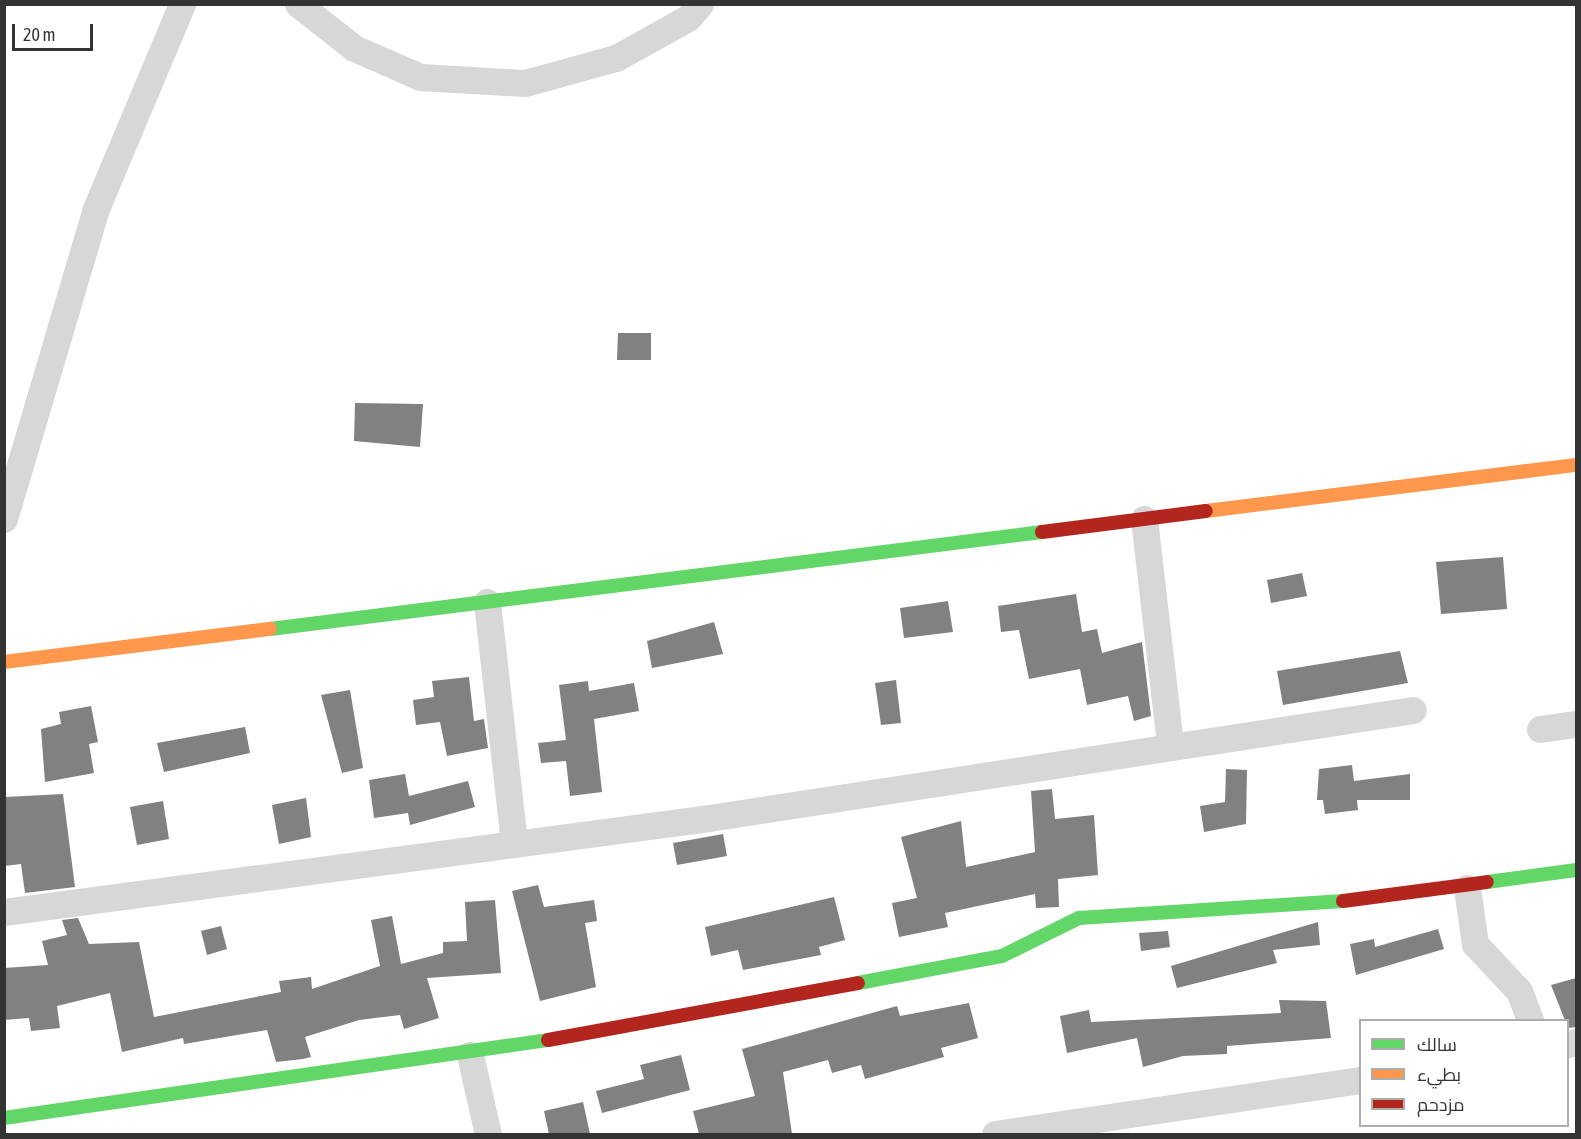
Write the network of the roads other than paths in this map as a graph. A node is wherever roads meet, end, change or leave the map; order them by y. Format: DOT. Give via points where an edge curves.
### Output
graph roads {
  1 [pos="182,4"];
  2 [pos="298,4"];
  3 [pos="700,4"];
  4 [pos="1576,465"];
  5 [pos="4,519"];
  6 [pos="1144,519"];
  7 [pos="487,602"];
  8 [pos="4,662"];
  9 [pos="1413,710"];
  10 [pos="1576,724"];
  11 [pos="1540,729"];
  12 [pos="1170,745"];
  13 [pos="514,842"];
  14 [pos="1576,870"];
  15 [pos="1467,888"];
  16 [pos="4,912"];
  17 [pos="1530,1019"];
  18 [pos="470,1055"];
  19 [pos="1359,1080"];
  20 [pos="4,1118"];
  21 [pos="488,1134"];
  22 [pos="995,1134"];
  1 -- 5 [label="street" via="95,211"];
  2 -- 3 [label="street" via="354,48 420,77 525,83 616,58 688,18"];
  4 -- 6 [label="street"];
  6 -- 7 [label="street"];
  6 -- 12 [label="street"];
  7 -- 8 [label="street"];
  7 -- 13 [label="street"];
  9 -- 12 [label="street"];
  10 -- 11 [label="street"];
  12 -- 13 [label="street" via="709,818"];
  13 -- 16 [label="street"];
  14 -- 15 [label="street"];
  15 -- 17 [label="street" via="1475,944 1519,991"];
  15 -- 18 [label="street" via="1079,918 1002,956"];
  18 -- 20 [label="street"];
  18 -- 21 [label="street"];
  19 -- 22 [label="street"];
}
